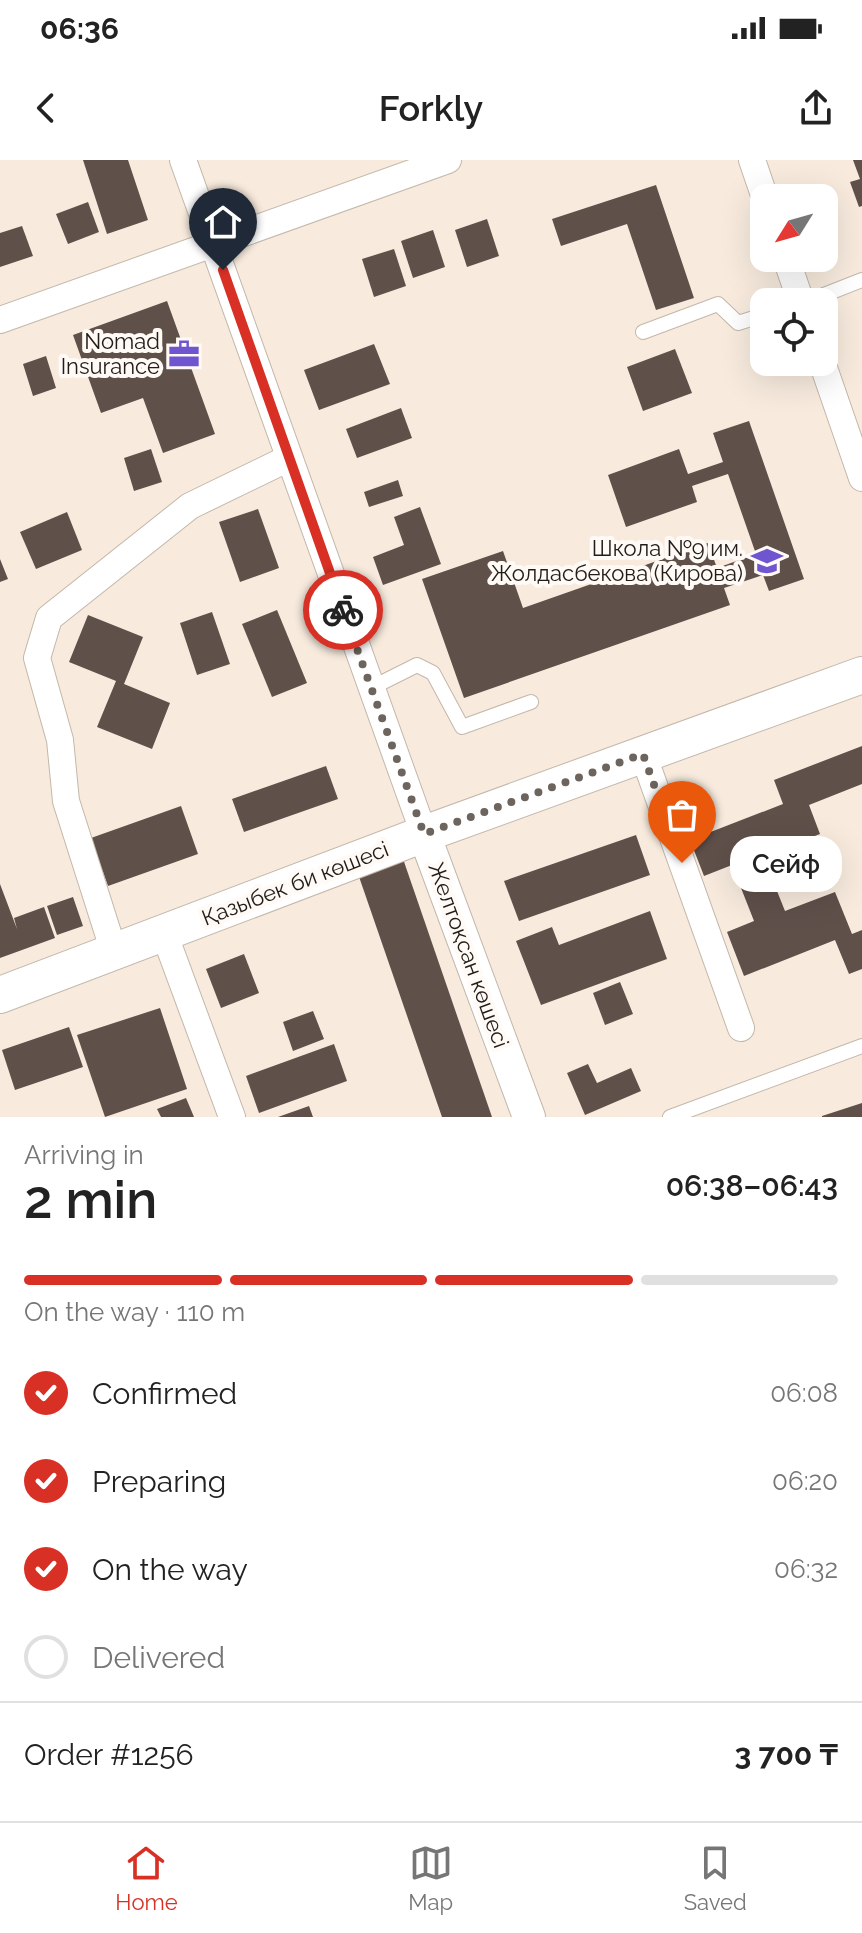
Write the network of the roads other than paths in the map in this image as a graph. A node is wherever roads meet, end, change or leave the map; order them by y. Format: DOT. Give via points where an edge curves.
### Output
graph roads {
  1 [pos="183,160"];
  2 [pos="448,160"];
  3 [pos="752,160"];
  4 [pos="760,184"];
  5 [pos="213,243"];
  6 [pos="862,280"];
  7 [pos="838,289"];
  8 [pos="750,319"];
  9 [pos="0,320"];
  10 [pos="643,332"];
  11 [pos="827,376"];
  12 [pos="289,458"];
  13 [pos="862,478"];
  14 [pos="862,675"];
  15 [pos="371,688"];
  16 [pos="531,702"];
  17 [pos="643,754"];
  18 [pos="424,834"];
  19 [pos="164,933"];
  20 [pos="114,952"];
  21 [pos="0,995"];
  22 [pos="741,1028"];
  23 [pos="862,1046"];
  24 [pos="232,1117"];
  25 [pos="529,1117"];
  26 [pos="670,1117"];
  1 -- 5 [label="street, Желтоқсан көшесі"];
  2 -- 5 [label="street"];
  3 -- 4 [label="street"];
  5 -- 9 [label="street"];
  5 -- 12 [label="street, Желтоқсан көшесі"];
  6 -- 7 [label="lane"];
  8 -- 10 [label="lane" via="738,323 718,304"];
  11 -- 13 [label="street"];
  12 -- 15 [label="street, Желтоқсан көшесі"];
  12 -- 20 [label="street" via="190,506 49,618 37,658 60,740 66,801"];
  14 -- 17 [label="main road, Қазыбек би көшесі"];
  15 -- 16 [label="lane" via="417,665 433,673 462,727"];
  15 -- 18 [label="street, Желтоқсан көшесі"];
  17 -- 18 [label="main road, Қазыбек би көшесі"];
  17 -- 22 [label="street"];
  18 -- 19 [label="main road, Қазыбек би көшесі"];
  18 -- 25 [label="street, Желтоқсан көшесі"];
  19 -- 20 [label="main road, Қазыбек би көшесі"];
  19 -- 24 [label="street"];
  20 -- 21 [label="main road, Қазыбек би көшесі"];
  23 -- 26 [label="lane"];
}
